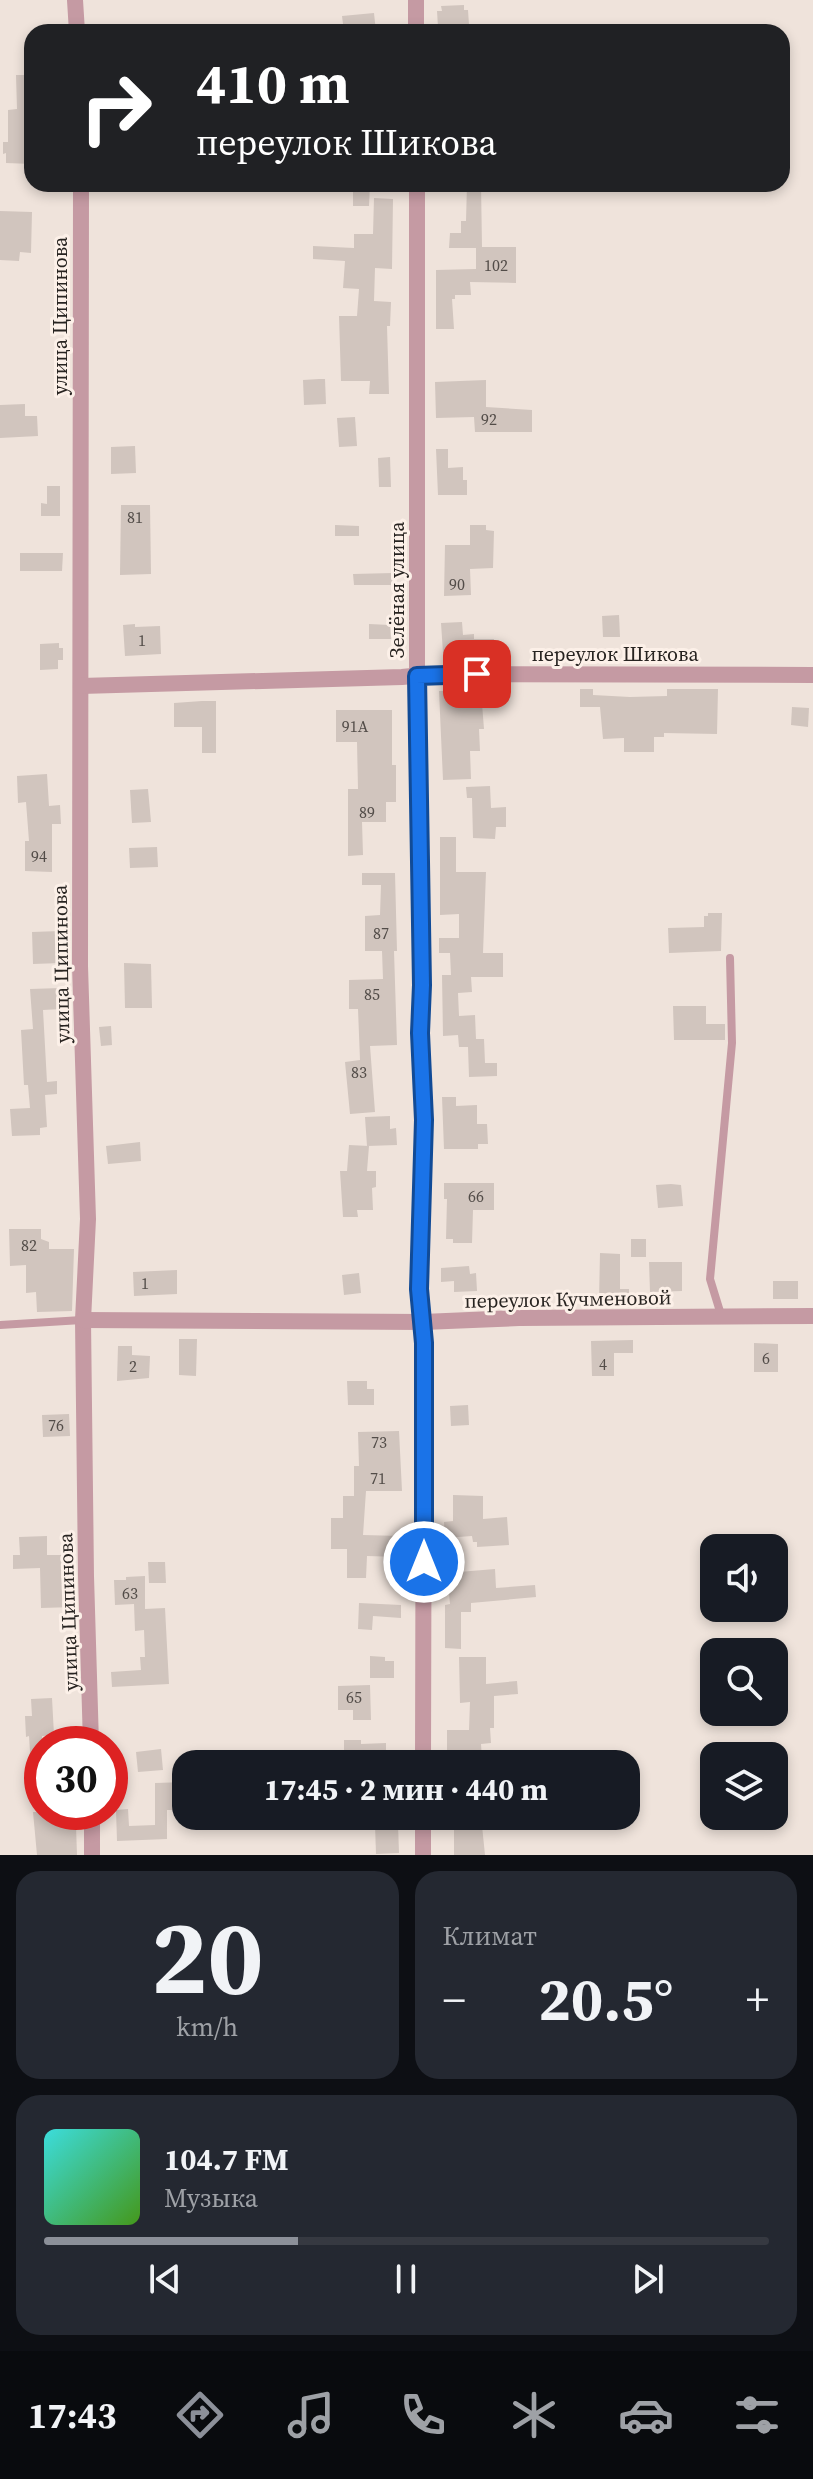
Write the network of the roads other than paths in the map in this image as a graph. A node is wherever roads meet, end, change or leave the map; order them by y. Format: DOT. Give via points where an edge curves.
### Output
graph roads {
  1 [pos="75,0"];
  2 [pos="416,0"];
  3 [pos="76,24"];
  4 [pos="416,24"];
  5 [pos="81,192"];
  6 [pos="417,192"];
  7 [pos="813,675"];
  8 [pos="417,676"];
  9 [pos="81,686"];
  10 [pos="730,958"];
  11 [pos="813,1316"];
  12 [pos="722,1318"];
  13 [pos="83,1320"];
  14 [pos="423,1322"];
  15 [pos="0,1325"];
  16 [pos="90,1726"];
  17 [pos="423,1750"];
  18 [pos="92,1830"];
  19 [pos="423,1830"];
  20 [pos="92,1855"];
  21 [pos="423,1855"];
  1 -- 3 [label="street"];
  2 -- 4 [label="street"];
  5 -- 9 [label="street, улица Ципинова"];
  6 -- 8 [label="street, Зелёная улица"];
  7 -- 8 [label="street, переулок Шикова"];
  8 -- 9 [label="street, переулок Шикова"];
  8 -- 14 [label="street, Зелёная улица"];
  9 -- 13 [label="street, улица Ципинова" via="80,966 88,1219"];
  10 -- 12 [label="lane" via="732,1043 710,1279"];
  11 -- 12 [label="street, переулок Кучменовой"];
  12 -- 14 [label="street, переулок Кучменовой"];
  13 -- 14 [label="street, переулок Кучменовой"];
  13 -- 15 [label="lane"];
  13 -- 16 [label="street, улица Ципинова"];
  14 -- 17 [label="street, Зелёная улица"];
  18 -- 20 [label="street"];
  19 -- 21 [label="street"];
}
